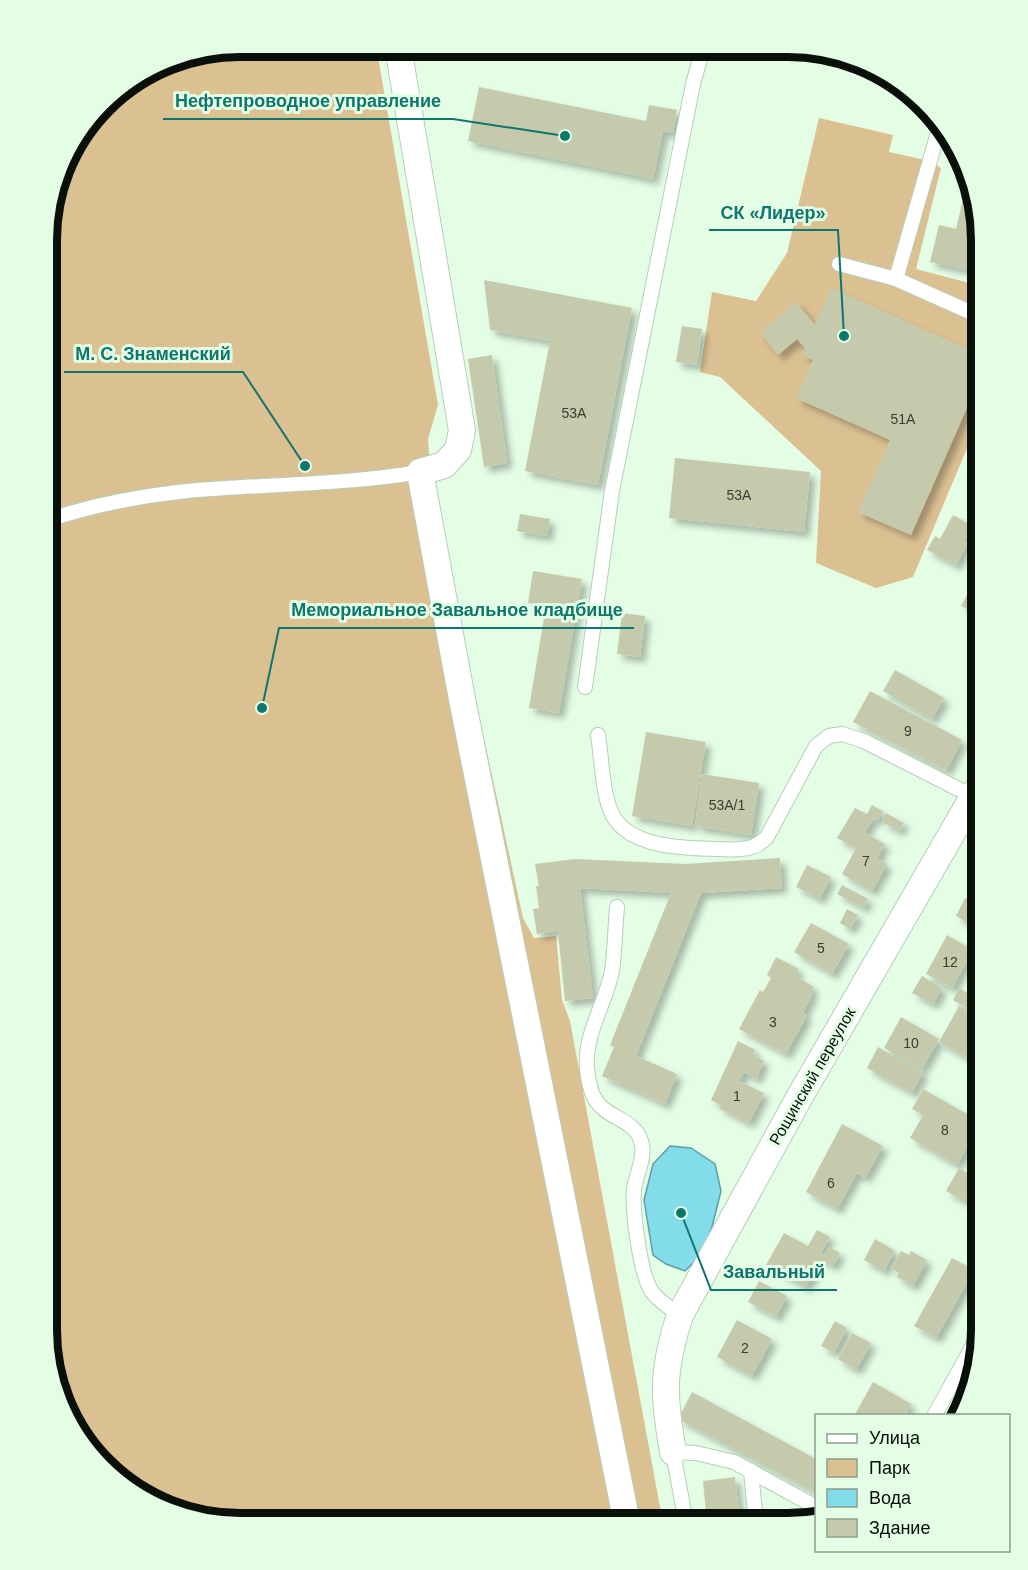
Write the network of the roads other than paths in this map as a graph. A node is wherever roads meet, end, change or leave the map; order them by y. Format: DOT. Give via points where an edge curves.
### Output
graph roads {
  1 [pos="400,57"];
  2 [pos="700,57"];
  3 [pos="937,135"];
  4 [pos="839,264"];
  5 [pos="896,279"];
  6 [pos="971,313"];
  7 [pos="420,472"];
  8 [pos="57,517"];
  9 [pos="585,687"];
  10 [pos="598,735"];
  11 [pos="971,799"];
  12 [pos="971,810"];
  13 [pos="617,907"];
  14 [pos="680,1315"];
  15 [pos="969,1352"];
  16 [pos="935,1414"];
  17 [pos="674,1452"];
  18 [pos="751,1471"];
  19 [pos="815,1506"];
  20 [pos="625,1513"];
  21 [pos="684,1513"];
  22 [pos="755,1513"];
  1 -- 7 [label="street" via="462,430 458,450 444,465"];
  2 -- 9 [label="lane" via="612,491"];
  3 -- 5 [label="lane"];
  4 -- 5 [label="lane"];
  5 -- 6 [label="lane"];
  7 -- 8 [label="lane" via="187,491"];
  7 -- 20 [label="street"];
  10 -- 11 [label="lane" via="608,802 614,817 627,831 676,848 741,849 760,844 816,746 829,736 842,734 864,741"];
  12 -- 14 [label="street, Рощинский переулок" via="799,1098"];
  13 -- 14 [label="lane" via="612,969 590,1038 590,1087 598,1103 641,1136 643,1149 633,1202 644,1272 651,1291"];
  14 -- 17 [label="street, Рощинский переулок" via="665,1378 665,1409"];
  15 -- 16 [label="lane"];
  17 -- 18 [label="lane" via="715,1456"];
  17 -- 21 [label="lane"];
  18 -- 19 [label="lane"];
  18 -- 22 [label="lane"];
}
